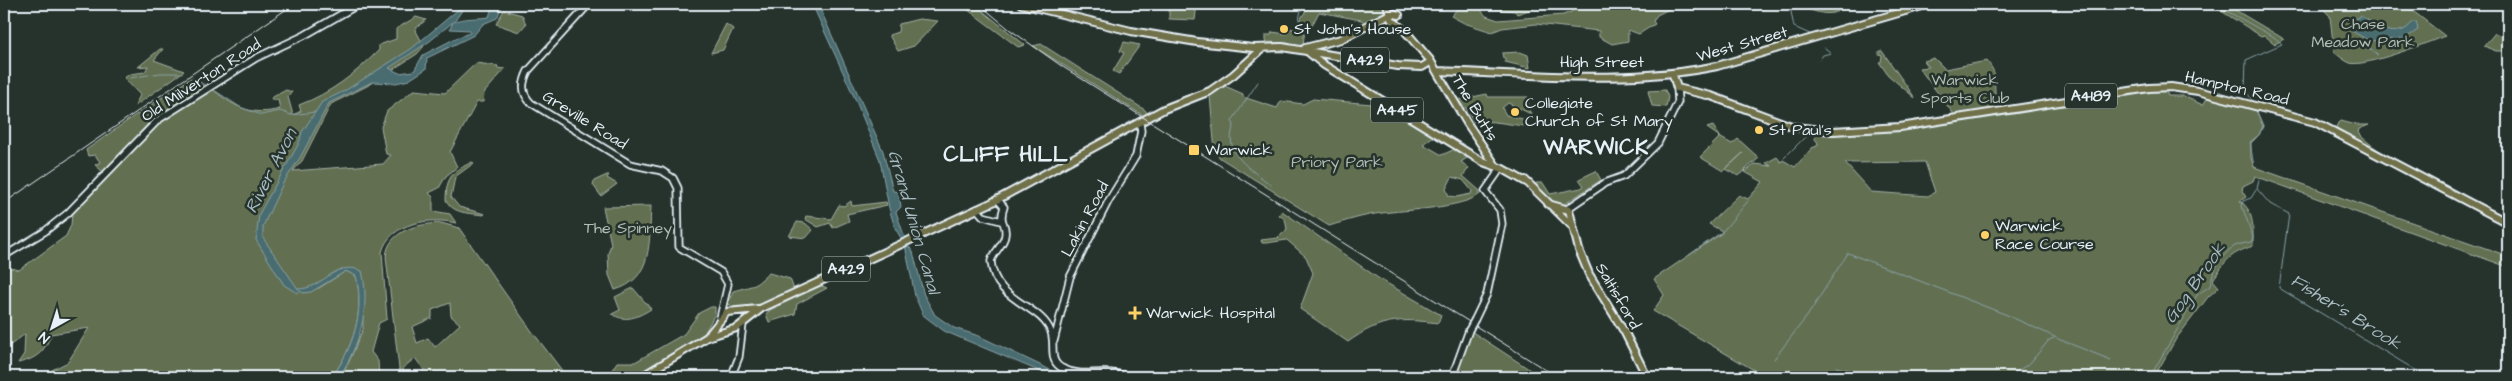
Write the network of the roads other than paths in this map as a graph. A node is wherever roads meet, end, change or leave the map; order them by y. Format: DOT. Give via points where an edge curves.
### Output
graph roads {
  1 [pos="359,4"];
  2 [pos="589,4"];
  3 [pos="1021,4"];
  4 [pos="1388,4"];
  5 [pos="1929,4"];
  6 [pos="1390,15"];
  7 [pos="1400,19"];
  8 [pos="1420,45"];
  9 [pos="1263,48"];
  10 [pos="1310,49"];
  11 [pos="1427,53"];
  12 [pos="1427,64"];
  13 [pos="1438,71"];
  14 [pos="1673,75"];
  15 [pos="1677,88"];
  16 [pos="1139,127"];
  17 [pos="1478,158"];
  18 [pos="1489,158"];
  19 [pos="1500,168"];
  20 [pos="998,200"];
  21 [pos="977,209"];
  22 [pos="1564,211"];
  23 [pos="1002,212"];
  24 [pos="991,218"];
  25 [pos="1001,221"];
  26 [pos="2508,223"];
  27 [pos="4,256"];
  28 [pos="724,300"];
  29 [pos="762,308"];
  30 [pos="734,310"];
  31 [pos="720,320"];
  32 [pos="744,322"];
  33 [pos="1060,323"];
  34 [pos="1050,329"];
  35 [pos="729,330"];
  36 [pos="707,337"];
  37 [pos="740,341"];
  38 [pos="1054,341"];
  39 [pos="641,377"];
  40 [pos="731,377"];
  41 [pos="1128,377"];
  42 [pos="1452,377"];
  43 [pos="1647,377"];
  1 -- 27 [label="street, Old Milverton Road" via="256,58 153,124 60,220"];
  2 -- 28 [label="street, Greville Road" via="528,71 523,82 525,96 531,103 629,164 672,177 678,186 679,247 724,274 728,286"];
  3 -- 9 [label="main road" via="1171,38"];
  4 -- 6 [label="main road"];
  4 -- 7 [label="main road"];
  5 -- 14 [label="main road, West Street" via="1715,67"];
  6 -- 7 [label="main road"];
  6 -- 7 [label="main road" via="1392,20"];
  6 -- 10 [label="main road, A429" via="1348,36"];
  7 -- 8 [label="main road, The Butts"];
  8 -- 11 [label="main road, The Butts"];
  8 -- 12 [label="main road"];
  9 -- 10 [label="main road, A429"];
  9 -- 16 [label="main road, A429" via="1216,88 1164,109"];
  10 -- 12 [label="main road, A429" via="1398,66 1422,67"];
  10 -- 17 [label="main road, A445" via="1324,65"];
  11 -- 12 [label="main road"];
  11 -- 13 [label="main road, The Butts"];
  12 -- 13 [label="main road"];
  13 -- 14 [label="main road, High Street" via="1629,79"];
  13 -- 18 [label="main road, The Butts"];
  14 -- 15 [label="main road"];
  15 -- 22 [label="street" via="1677,103 1656,146 1624,176 1605,183"];
  15 -- 26 [label="main road, Hampton Road / A4189" via="1701,93 1804,129 1855,130 1937,122 2160,87 2189,89 2322,125"];
  16 -- 20 [label="main road, A429"];
  16 -- 33 [label="street, Lakin Road" via="1136,156 1109,200 1070,277"];
  17 -- 18 [label="main road"];
  17 -- 19 [label="main road, A445"];
  18 -- 19 [label="main road, The Butts"];
  19 -- 22 [label="main road" via="1526,182 1548,204"];
  19 -- 42 [label="street, bridge" via="1485,192 1500,210 1502,224 1486,294"];
  20 -- 21 [label="main road, A429"];
  20 -- 23 [label="street" via="1004,206"];
  21 -- 24 [label="street" via="983,216"];
  21 -- 29 [label="main road, A429"];
  22 -- 43 [label="main road, Saltisford" via="1588,274 1625,333"];
  23 -- 24 [label="street"];
  23 -- 25 [label="street"];
  24 -- 25 [label="street"];
  25 -- 34 [label="street" via="1005,236 991,260 992,270 1009,296"];
  28 -- 30 [label="street"];
  28 -- 31 [label="street"];
  29 -- 30 [label="main road"];
  29 -- 32 [label="main road"];
  30 -- 31 [label="main road"];
  30 -- 32 [label="main road" via="744,313"];
  31 -- 35 [label="main road" via="720,326"];
  31 -- 36 [label="main road"];
  32 -- 35 [label="main road"];
  32 -- 37 [label="street"];
  33 -- 34 [label="street"];
  33 -- 38 [label="street, Lakin Road"];
  34 -- 38 [label="street"];
  35 -- 36 [label="main road"];
  35 -- 37 [label="street" via="737,334"];
  36 -- 39 [label="main road"];
  37 -- 40 [label="street" via="738,360"];
  38 -- 41 [label="street" via="1052,357 1062,369 1076,372 1108,370"];
}
